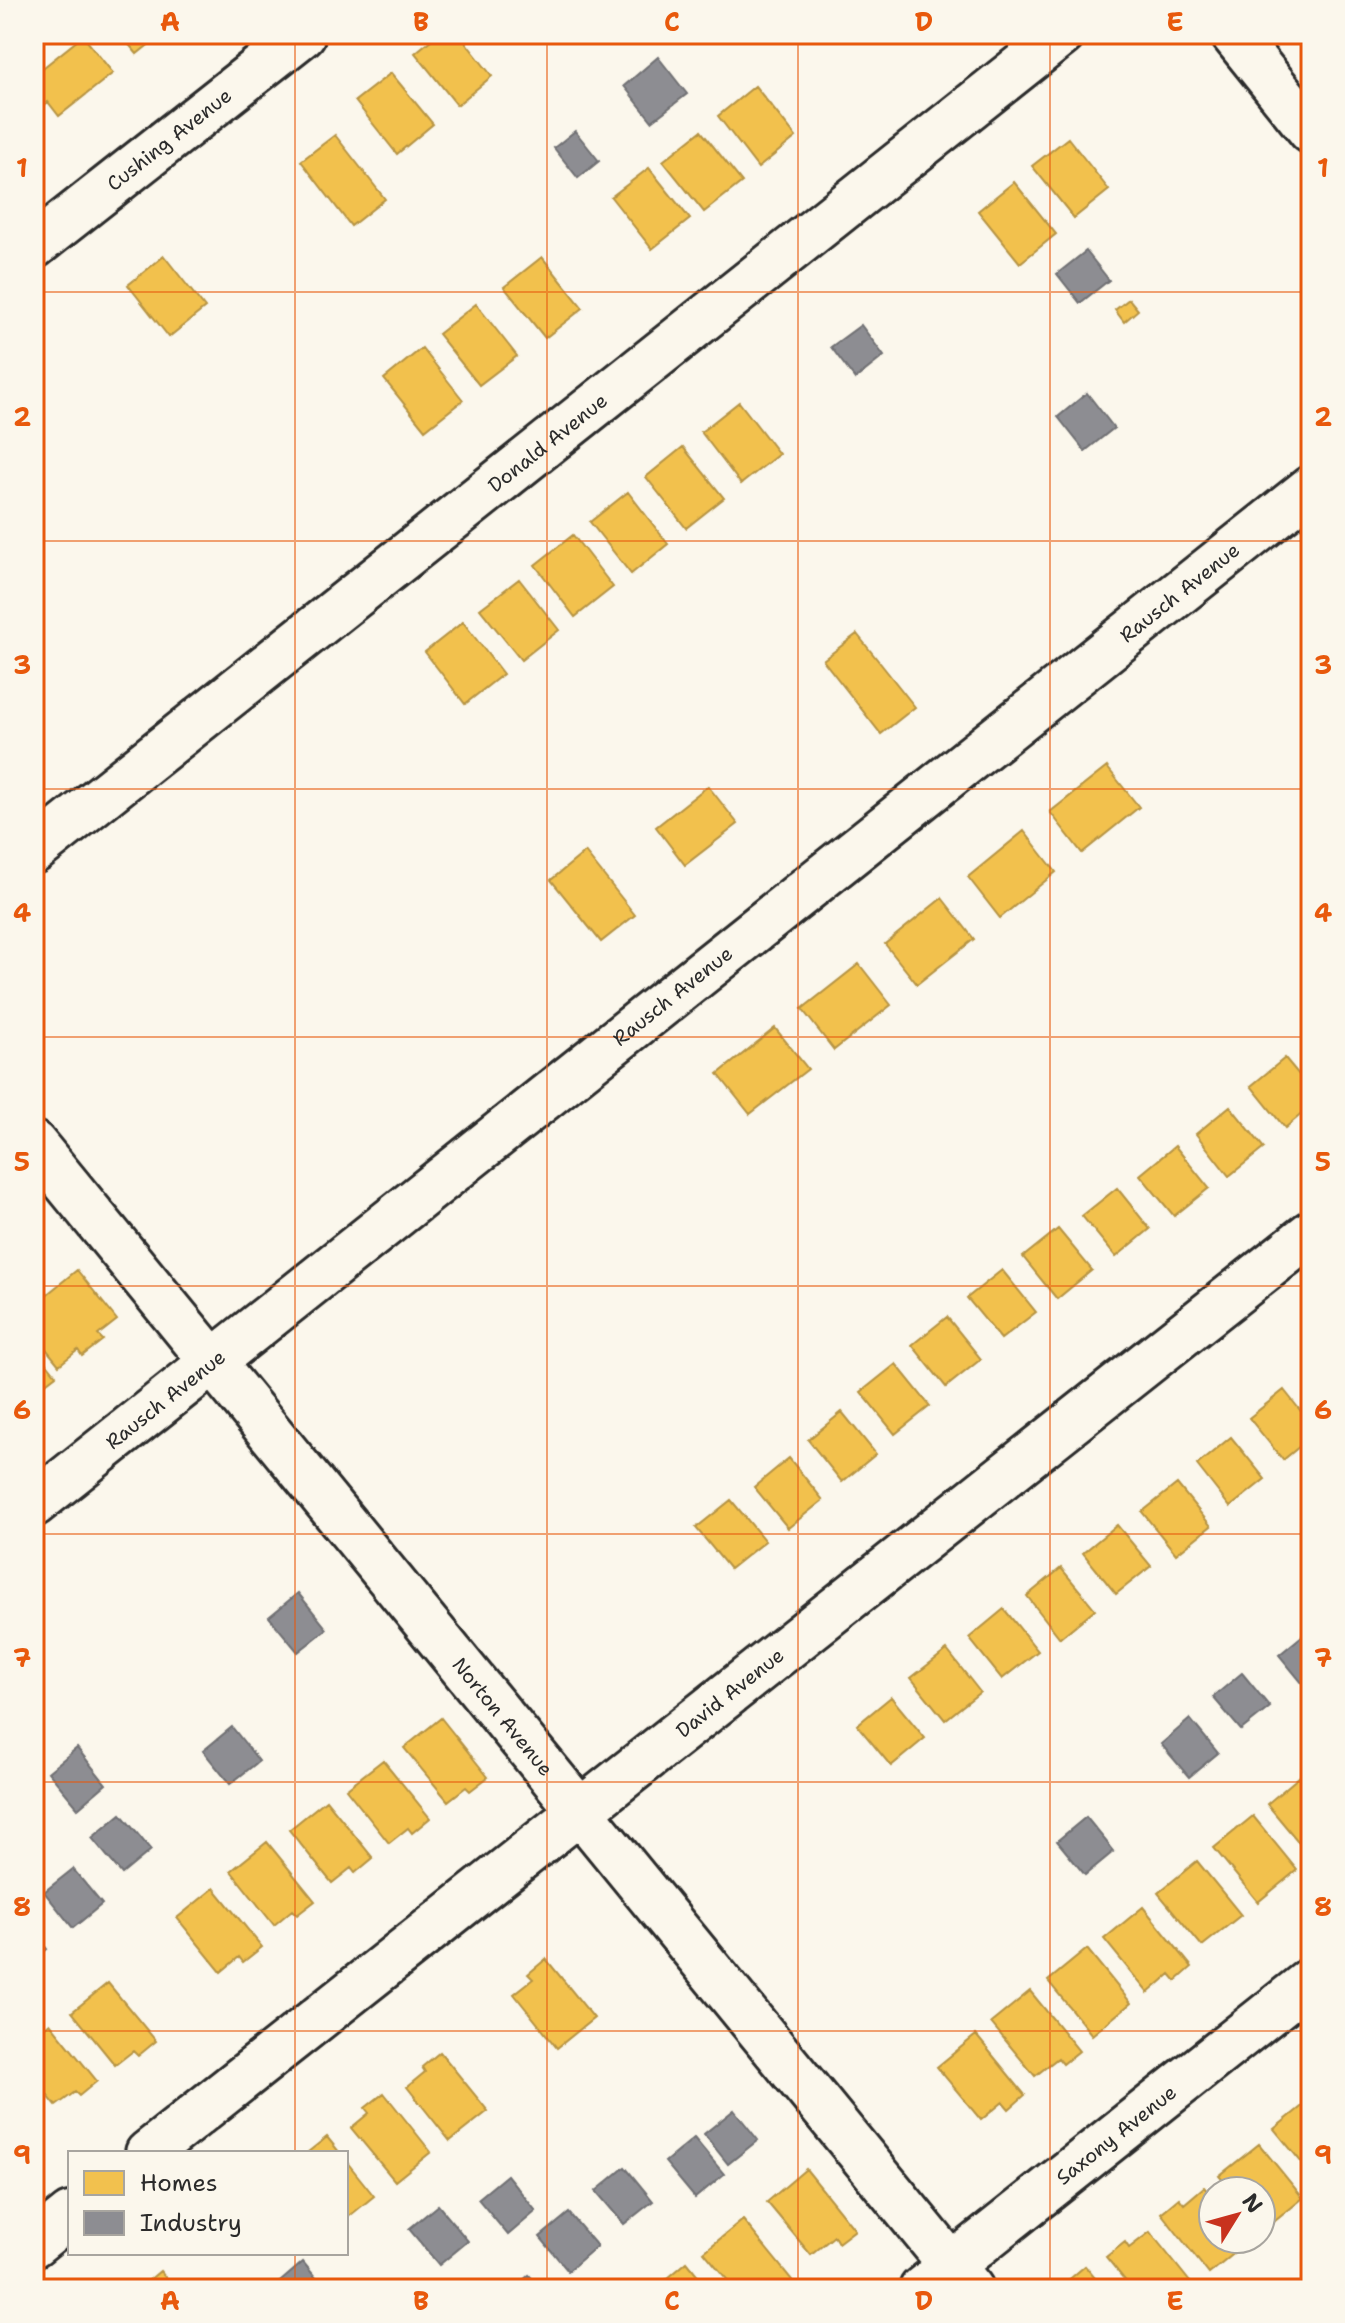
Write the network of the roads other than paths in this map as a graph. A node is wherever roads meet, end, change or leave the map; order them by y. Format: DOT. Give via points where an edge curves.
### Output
graph roads {
  1 [pos="303,34"];
  2 [pos="1062,34"];
  3 [pos="1233,34"];
  4 [pos="1311,131"];
  5 [pos="34,246"];
  6 [pos="1311,488"];
  7 [pos="34,851"];
  8 [pos="34,1144"];
  9 [pos="1311,1233"];
  10 [pos="211,1363"];
  11 [pos="34,1504"];
  12 [pos="580,1809"];
  13 [pos="1311,1980"];
  14 [pos="151,2151"];
  15 [pos="68,2217"];
  16 [pos="34,2244"];
  17 [pos="948,2281"];
  1 -- 5 [label="street, Cushing Avenue"];
  2 -- 7 [label="street, Donald Avenue"];
  3 -- 4 [label="street"];
  6 -- 10 [label="street, Rausch Avenue"];
  8 -- 10 [label="street, Norton Avenue"];
  9 -- 12 [label="street, David Avenue"];
  10 -- 11 [label="street, Rausch Avenue"];
  10 -- 12 [label="street, Norton Avenue"];
  12 -- 14 [label="street, David Avenue"];
  12 -- 17 [label="street, Norton Avenue"];
  13 -- 17 [label="street, Saxony Avenue"];
  15 -- 16 [label="street"];
}
